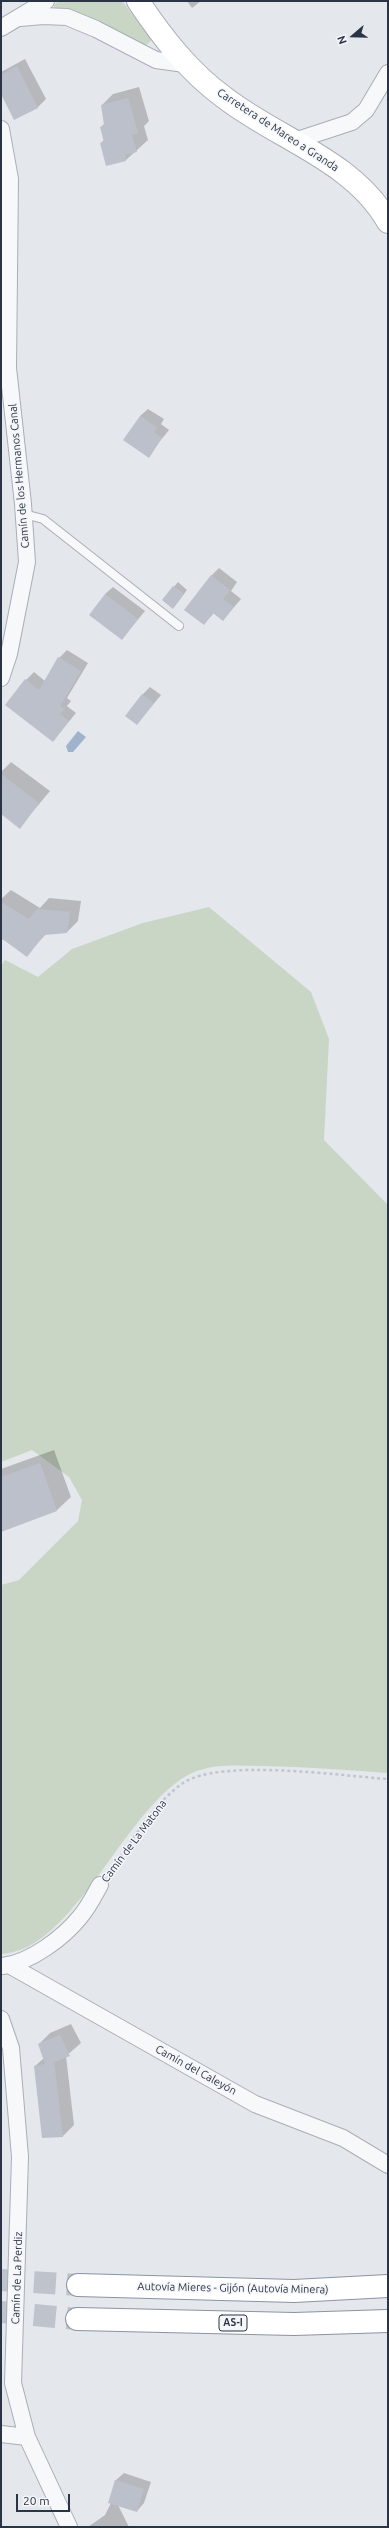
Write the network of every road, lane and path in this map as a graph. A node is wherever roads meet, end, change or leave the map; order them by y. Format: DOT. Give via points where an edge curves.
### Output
graph roads {
  1 [pos="46,1"];
  2 [pos="138,1"];
  3 [pos="20,18"];
  4 [pos="1,28"];
  5 [pos="185,64"];
  6 [pos="388,73"];
  7 [pos="1,129"];
  8 [pos="294,141"];
  9 [pos="388,222"];
  10 [pos="24,514"];
  11 [pos="179,626"];
  12 [pos="1,678"];
  13 [pos="388,1779"];
  14 [pos="100,1886"];
  15 [pos="5,1966"];
  16 [pos="1,2019"];
  17 [pos="388,2166"];
  18 [pos="78,2285"];
  19 [pos="388,2286"];
  20 [pos="77,2319"];
  21 [pos="388,2321"];
  22 [pos="1,2434"];
  23 [pos="26,2437"];
  24 [pos="69,2527"];
  1 -- 3 [label="street"];
  2 -- 5 [label="main road, Carretera de Mareo a Granda"];
  3 -- 4 [label="street"];
  3 -- 5 [label="street" via="67,18 96,29 156,60"];
  5 -- 8 [label="main road, Carretera de Mareo a Granda" via="225,99"];
  6 -- 8 [label="street" via="366,110 352,122"];
  7 -- 10 [label="street, Camín de los Hermanos Canal" via="10,179 8,368"];
  8 -- 9 [label="main road, Carretera de Mareo a Granda" via="338,168 379,205"];
  10 -- 11 [label="lane" via="43,519"];
  10 -- 12 [label="street, Camín de los Hermanos Canal" via="27,562 9,654"];
  13 -- 14 [label="path, Camín de La Matona" via="269,1771 224,1771 198,1776 174,1790 149,1818"];
  14 -- 15 [label="street, Camín de La Matona" via="80,1917 40,1952 25,1961"];
  15 -- 17 [label="street, Camín del Caleyón" via="255,2104 343,2138"];
  16 -- 23 [label="street, Camín de La Perdiz" via="11,2048 20,2157 13,2383"];
  18 -- 19 [label="main road, Autovía Mieres - Gijón (Autovía Minera)" via="294,2291"];
  20 -- 21 [label="main road, AS-I" via="294,2324"];
  22 -- 23 [label="street"];
  23 -- 24 [label="street, Camín de La Perdiz"];
}
